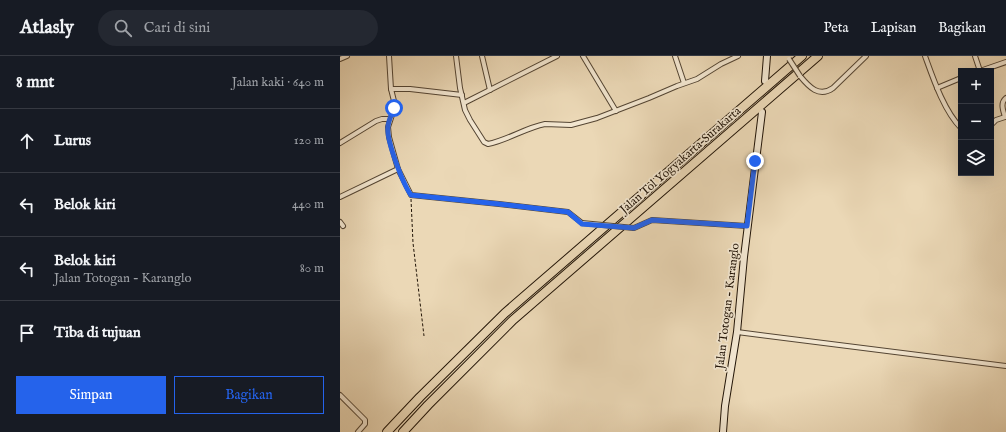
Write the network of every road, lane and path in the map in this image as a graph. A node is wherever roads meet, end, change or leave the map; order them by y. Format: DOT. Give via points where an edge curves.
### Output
graph roads {
  1 [pos="347,56"];
  2 [pos="389,56"];
  3 [pos="456,56"];
  4 [pos="482,56"];
  5 [pos="557,56"];
  6 [pos="583,56"];
  7 [pos="675,56"];
  8 [pos="738,56"];
  9 [pos="767,56"];
  10 [pos="802,56"];
  11 [pos="818,56"];
  12 [pos="866,56"];
  13 [pos="925,56"];
  14 [pos="975,56"];
  15 [pos="788,58"];
  16 [pos="340,59"];
  17 [pos="1006,62"];
  18 [pos="979,68"];
  19 [pos="989,68"];
  20 [pos="958,79"];
  21 [pos="765,81"];
  22 [pos="684,83"];
  23 [pos="937,88"];
  24 [pos="391,89"];
  25 [pos="490,90"];
  26 [pos="462,95"];
  27 [pos="1006,98"];
  28 [pos="464,103"];
  29 [pos="616,111"];
  30 [pos="762,112"];
  31 [pos="1006,117"];
  32 [pos="390,118"];
  33 [pos="994,122"];
  34 [pos="958,125"];
  35 [pos="340,143"];
  36 [pos="398,169"];
  37 [pos="411,195"];
  38 [pos="340,197"];
  39 [pos="340,222"];
  40 [pos="343,226"];
  41 [pos="747,226"];
  42 [pos="737,332"];
  43 [pos="424,336"];
  44 [pos="1006,366"];
  45 [pos="340,395"];
  46 [pos="358,432"];
  47 [pos="387,432"];
  48 [pos="403,432"];
  49 [pos="722,432"];
  1 -- 16 [label="street"];
  2 -- 24 [label="street"];
  3 -- 26 [label="street"];
  4 -- 25 [label="street"];
  5 -- 25 [label="street"];
  6 -- 29 [label="street"];
  7 -- 22 [label="street"];
  8 -- 22 [label="street" via="697,79"];
  9 -- 21 [label="main road"];
  10 -- 47 [label="highway, Jalan Tol Yogyakarta–Surakarta" via="505,313"];
  11 -- 48 [label="highway, Jalan Tol Yogyakarta–Surakarta" via="513,320"];
  12 -- 15 [label="street, bridge" via="828,91 811,89"];
  13 -- 23 [label="street"];
  14 -- 18 [label="street"];
  17 -- 19 [label="street"];
  20 -- 23 [label="street"];
  22 -- 29 [label="street"];
  23 -- 34 [label="street"];
  24 -- 26 [label="street"];
  24 -- 32 [label="street" via="394,108"];
  25 -- 28 [label="street"];
  26 -- 28 [label="street"];
  27 -- 31 [label="street" via="1002,105"];
  28 -- 29 [label="street" via="470,120 488,144 541,125 571,125"];
  30 -- 41 [label="main road, Jalan Totogan - Karanglo"];
  31 -- 33 [label="street"];
  32 -- 35 [label="street" via="382,118"];
  32 -- 36 [label="street" via="389,137"];
  36 -- 37 [label="street"];
  36 -- 38 [label="street"];
  37 -- 41 [label="street, bridge" via="568,212 582,224 634,228 652,220"];
  37 -- 43 [label="path" via="413,243"];
  39 -- 40 [label="street"];
  41 -- 42 [label="main road, Jalan Totogan - Karanglo"];
  42 -- 44 [label="street"];
  42 -- 49 [label="main road, Jalan Totogan - Karanglo"];
  45 -- 46 [label="street" via="365,420 365,424"];
}
